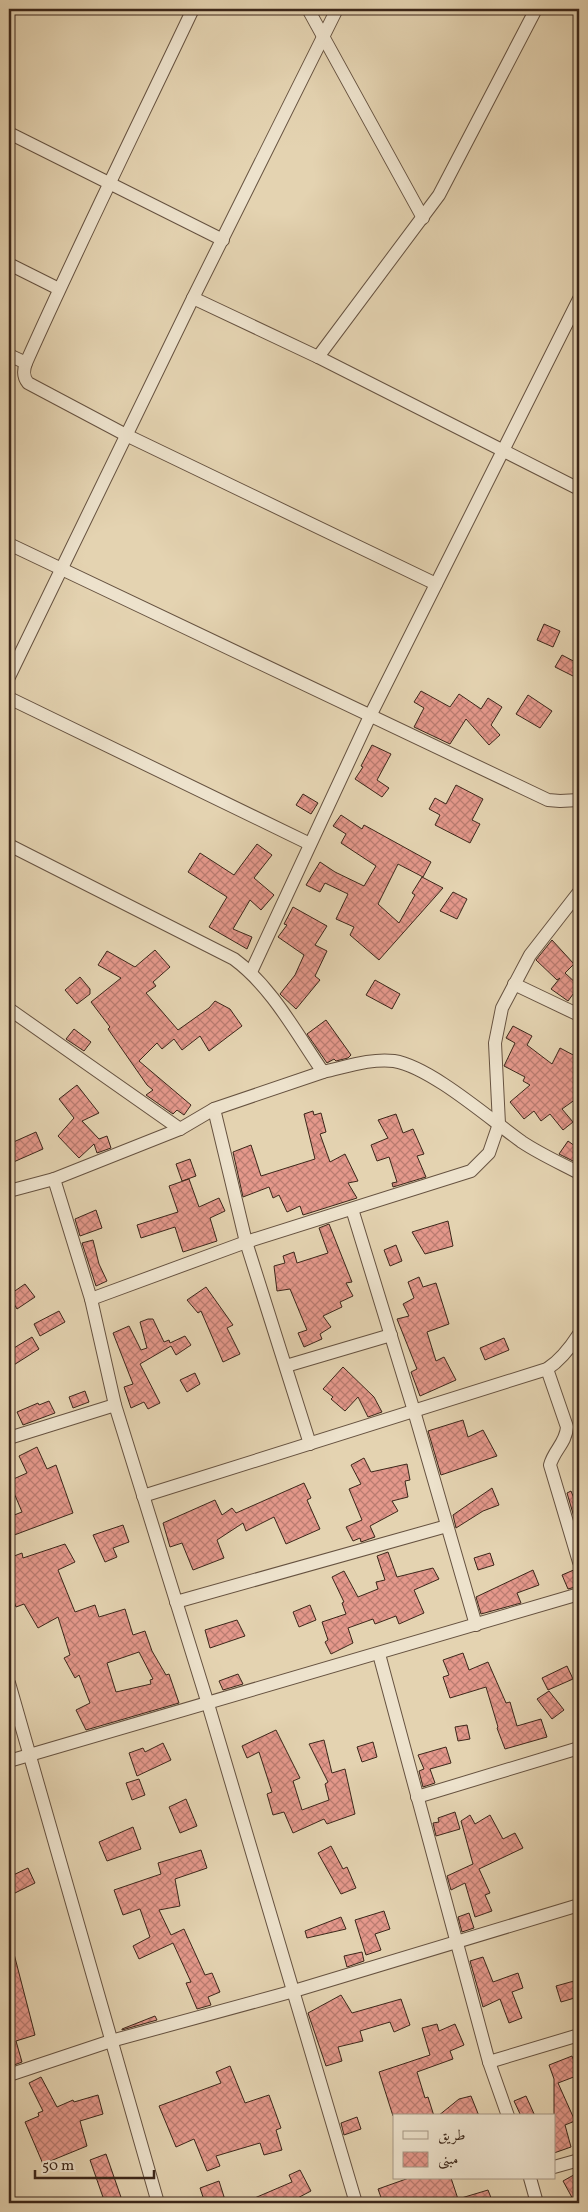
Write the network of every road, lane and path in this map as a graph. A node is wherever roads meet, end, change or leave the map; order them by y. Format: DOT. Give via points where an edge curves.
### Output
graph roads {
  1 [pos="193,9"];
  2 [pos="308,9"];
  3 [pos="337,9"];
  4 [pos="536,9"];
  5 [pos="324,38"];
  6 [pos="9,133"];
  7 [pos="110,185"];
  8 [pos="423,218"];
  9 [pos="223,240"];
  10 [pos="9,265"];
  11 [pos="59,289"];
  12 [pos="193,298"];
  13 [pos="579,300"];
  14 [pos="9,355"];
  15 [pos="318,357"];
  16 [pos="26,363"];
  17 [pos="126,435"];
  18 [pos="504,449"];
  19 [pos="579,489"];
  20 [pos="9,544"];
  21 [pos="62,568"];
  22 [pos="436,584"];
  23 [pos="9,677"];
  24 [pos="9,698"];
  25 [pos="370,716"];
  26 [pos="579,800"];
  27 [pos="310,844"];
  28 [pos="9,845"];
  29 [pos="579,892"];
  30 [pos="251,972"];
  31 [pos="514,984"];
  32 [pos="9,1009"];
  33 [pos="579,1015"];
  34 [pos="323,1072"];
  35 [pos="214,1109"];
  36 [pos="499,1124"];
  37 [pos="180,1129"];
  38 [pos="579,1173"];
  39 [pos="54,1178"];
  40 [pos="9,1191"];
  41 [pos="352,1209"];
  42 [pos="246,1242"];
  43 [pos="91,1299"];
  44 [pos="391,1334"];
  45 [pos="579,1334"];
  46 [pos="286,1366"];
  47 [pos="547,1369"];
  48 [pos="115,1405"];
  49 [pos="414,1411"];
  50 [pos="9,1438"];
  51 [pos="310,1444"];
  52 [pos="143,1496"];
  53 [pos="447,1526"];
  54 [pos="579,1562"];
  55 [pos="579,1594"];
  56 [pos="176,1602"];
  57 [pos="476,1625"];
  58 [pos="379,1654"];
  59 [pos="9,1683"];
  60 [pos="208,1704"];
  61 [pos="579,1748"];
  62 [pos="30,1755"];
  63 [pos="9,1761"];
  64 [pos="417,1797"];
  65 [pos="579,1905"];
  66 [pos="458,1940"];
  67 [pos="294,1991"];
  68 [pos="579,2035"];
  69 [pos="111,2041"];
  70 [pos="489,2062"];
  71 [pos="9,2075"];
  72 [pos="507,2114"];
  73 [pos="579,2160"];
  74 [pos="556,2166"];
  75 [pos="531,2180"];
  76 [pos="158,2203"];
  77 [pos="356,2203"];
  78 [pos="537,2203"];
  1 -- 7 [label="street"];
  2 -- 5 [label="street"];
  3 -- 5 [label="street"];
  4 -- 8 [label="street" via="453,172"];
  5 -- 8 [label="street"];
  5 -- 9 [label="street"];
  6 -- 7 [label="street"];
  7 -- 9 [label="street"];
  7 -- 11 [label="street"];
  8 -- 15 [label="street"];
  9 -- 12 [label="street"];
  10 -- 11 [label="street"];
  11 -- 16 [label="street"];
  12 -- 15 [label="street"];
  12 -- 17 [label="street"];
  13 -- 18 [label="street"];
  14 -- 16 [label="street"];
  15 -- 18 [label="street"];
  16 -- 17 [label="street" via="24,375 28,383"];
  17 -- 21 [label="street"];
  17 -- 22 [label="street"];
  18 -- 19 [label="street"];
  18 -- 22 [label="street"];
  20 -- 21 [label="street"];
  21 -- 23 [label="street"];
  21 -- 25 [label="street"];
  22 -- 25 [label="street"];
  24 -- 27 [label="street"];
  25 -- 26 [label="street" via="548,800"];
  25 -- 27 [label="street"];
  27 -- 30 [label="street"];
  28 -- 30 [label="street" via="234,960"];
  29 -- 31 [label="street" via="530,956"];
  30 -- 34 [label="street"];
  31 -- 33 [label="street"];
  31 -- 36 [label="street" via="502,1008 495,1043"];
  32 -- 37 [label="street"];
  34 -- 35 [label="street"];
  34 -- 36 [label="street" via="379,1060 396,1062 416,1068"];
  35 -- 37 [label="street"];
  35 -- 42 [label="street"];
  36 -- 38 [label="street" via="542,1154"];
  36 -- 41 [label="street" via="489,1153 471,1171"];
  37 -- 39 [label="street"];
  39 -- 40 [label="street"];
  39 -- 43 [label="street"];
  41 -- 42 [label="street"];
  41 -- 44 [label="street"];
  42 -- 43 [label="street"];
  42 -- 46 [label="street"];
  43 -- 48 [label="street"];
  44 -- 46 [label="street"];
  44 -- 49 [label="street"];
  45 -- 47 [label="street" via="568,1351"];
  46 -- 51 [label="street"];
  47 -- 49 [label="street"];
  47 -- 54 [label="street" via="567,1427 562,1445 553,1454 550,1465"];
  48 -- 50 [label="street"];
  48 -- 52 [label="street"];
  49 -- 51 [label="street"];
  49 -- 53 [label="street"];
  51 -- 52 [label="street"];
  52 -- 56 [label="street"];
  53 -- 56 [label="street"];
  53 -- 57 [label="street"];
  55 -- 57 [label="street"];
  56 -- 60 [label="street"];
  57 -- 58 [label="street"];
  58 -- 60 [label="street"];
  58 -- 64 [label="street"];
  59 -- 62 [label="street"];
  60 -- 62 [label="street"];
  60 -- 67 [label="street"];
  61 -- 64 [label="street"];
  62 -- 63 [label="street"];
  62 -- 69 [label="street"];
  64 -- 66 [label="street"];
  65 -- 66 [label="street"];
  66 -- 67 [label="street"];
  66 -- 70 [label="street"];
  67 -- 69 [label="street"];
  67 -- 77 [label="street"];
  68 -- 70 [label="street"];
  69 -- 71 [label="street"];
  69 -- 76 [label="street"];
  70 -- 72 [label="street"];
  73 -- 74 [label="street"];
  75 -- 78 [label="street"];
}
